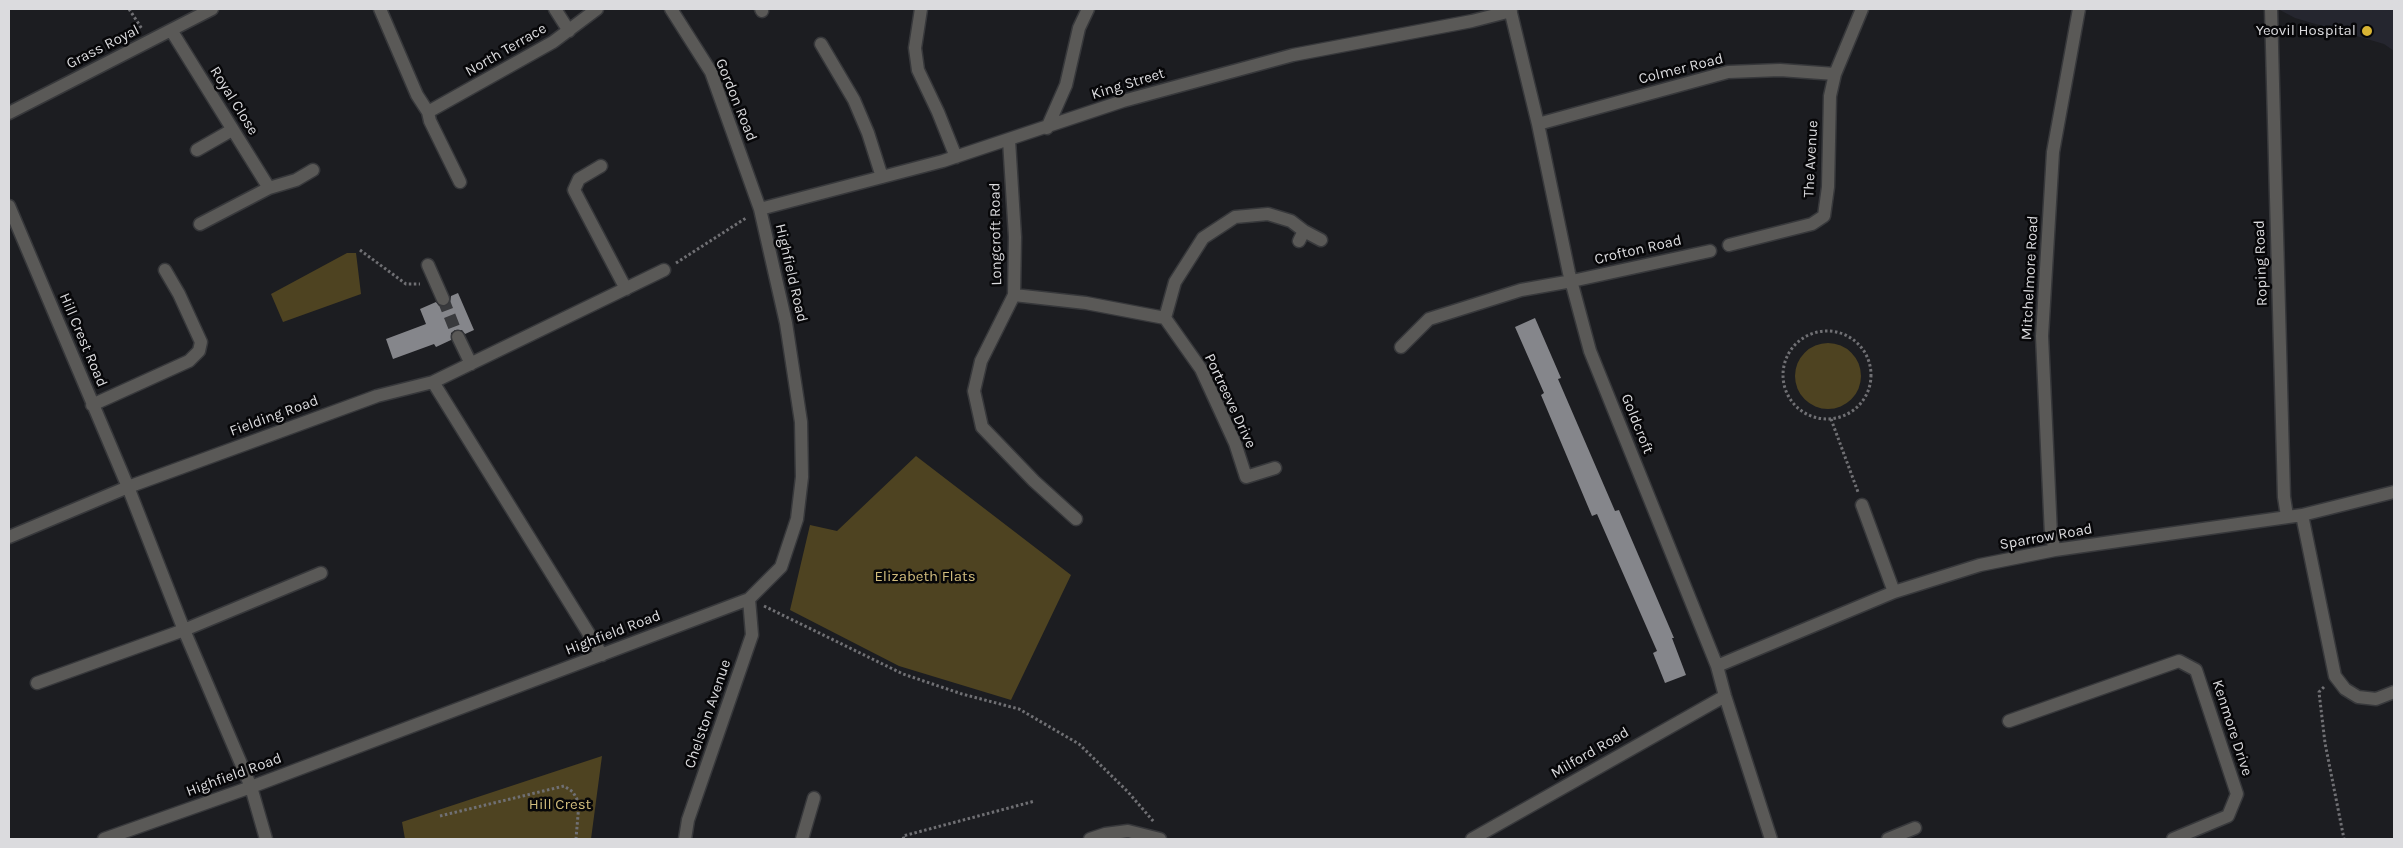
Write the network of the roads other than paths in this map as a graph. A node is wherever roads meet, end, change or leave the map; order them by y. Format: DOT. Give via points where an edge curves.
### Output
graph roads {
  1 [pos="212,9"];
  2 [pos="380,9"];
  3 [pos="556,9"];
  4 [pos="597,9"];
  5 [pos="671,9"];
  6 [pos="921,9"];
  7 [pos="1088,9"];
  8 [pos="1862,9"];
  9 [pos="2079,9"];
  10 [pos="2270,9"];
  11 [pos="1510,10"];
  12 [pos="171,30"];
  13 [pos="568,31"];
  14 [pos="821,44"];
  15 [pos="1835,74"];
  16 [pos="428,112"];
  17 [pos="9,113"];
  18 [pos="1538,124"];
  19 [pos="1047,128"];
  20 [pos="232,130"];
  21 [pos="1009,140"];
  22 [pos="197,150"];
  23 [pos="956,157"];
  24 [pos="602,166"];
  25 [pos="313,170"];
  26 [pos="882,177"];
  27 [pos="460,182"];
  28 [pos="268,188"];
  29 [pos="9,206"];
  30 [pos="760,209"];
  31 [pos="200,224"];
  32 [pos="1321,240"];
  33 [pos="1729,245"];
  34 [pos="1710,250"];
  35 [pos="428,265"];
  36 [pos="165,270"];
  37 [pos="664,270"];
  38 [pos="1572,281"];
  39 [pos="626,289"];
  40 [pos="1014,295"];
  41 [pos="443,299"];
  42 [pos="1165,318"];
  43 [pos="458,337"];
  44 [pos="1401,347"];
  45 [pos="471,364"];
  46 [pos="433,382"];
  47 [pos="92,405"];
  48 [pos="1275,468"];
  49 [pos="128,487"];
  50 [pos="2394,492"];
  51 [pos="1862,504"];
  52 [pos="2302,515"];
  53 [pos="2287,516"];
  54 [pos="1076,519"];
  55 [pos="9,537"];
  56 [pos="2055,550"];
  57 [pos="321,573"];
  58 [pos="1894,592"];
  59 [pos="749,599"];
  60 [pos="184,630"];
  61 [pos="602,655"];
  62 [pos="1717,666"];
  63 [pos="37,683"];
  64 [pos="2394,692"];
  65 [pos="1725,696"];
  66 [pos="2008,721"];
  67 [pos="251,787"];
  68 [pos="814,798"];
  69 [pos="1915,828"];
  70 [pos="104,839"];
  71 [pos="266,839"];
  72 [pos="685,839"];
  73 [pos="802,839"];
  74 [pos="1090,839"];
  75 [pos="1160,839"];
  76 [pos="1472,839"];
  77 [pos="1771,839"];
  78 [pos="1888,839"];
  79 [pos="2173,839"];
  1 -- 12 [label="street, Grass Royal"];
  2 -- 16 [label="street" via="417,95"];
  3 -- 13 [label="street"];
  4 -- 13 [label="street, North Terrace"];
  5 -- 30 [label="street, Gordon Road" via="711,72"];
  6 -- 23 [label="street" via="915,48 918,70"];
  7 -- 19 [label="street" via="1079,28 1066,86"];
  8 -- 15 [label="street, The Avenue"];
  9 -- 56 [label="street, Mitchelmore Road" via="2054,152 2042,336 2051,534"];
  10 -- 53 [label="street, Roping Road"];
  11 -- 18 [label="street, Goldcroft"];
  11 -- 19 [label="street, King Street" via="1472,22 1293,56 1123,101"];
  12 -- 17 [label="street, Grass Royal"];
  12 -- 20 [label="street, Royal Close"];
  13 -- 16 [label="street, North Terrace"];
  14 -- 26 [label="street" via="854,100"];
  15 -- 18 [label="street, Colmer Road" via="1780,70 1728,72"];
  15 -- 33 [label="street, The Avenue" via="1830,96 1828,187 1824,216 1812,224"];
  16 -- 27 [label="street"];
  18 -- 38 [label="street, Goldcroft"];
  19 -- 21 [label="street, King Street"];
  20 -- 22 [label="street"];
  20 -- 28 [label="street, Royal Close"];
  21 -- 23 [label="street, King Street"];
  21 -- 40 [label="street, Longcroft Road" via="1015,237"];
  23 -- 26 [label="street, King Street"];
  24 -- 39 [label="street" via="578,179 574,190"];
  25 -- 28 [label="street" via="296,180"];
  26 -- 30 [label="street, King Street"];
  28 -- 31 [label="street"];
  29 -- 47 [label="street, Hill Crest Road"];
  30 -- 59 [label="street, Highfield Road" via="786,323 801,422 802,476 797,519 781,567"];
  32 -- 42 [label="street" via="1302,236 1291,221 1268,214 1235,217 1203,238 1175,282"];
  34 -- 38 [label="street, Crofton Road"];
  35 -- 41 [label="street"];
  36 -- 47 [label="street" via="201,342 200,351 189,361"];
  37 -- 39 [label="street, Fielding Road"];
  38 -- 44 [label="street, Crofton Road" via="1521,290 1429,319"];
  38 -- 62 [label="street, Goldcroft" via="1590,351"];
  39 -- 45 [label="street, Fielding Road"];
  40 -- 42 [label="street" via="1086,303"];
  40 -- 54 [label="street, Longcroft Road" via="981,361 974,391 982,427"];
  42 -- 48 [label="street, Portreeve Drive" via="1201,369 1235,444 1246,477"];
  43 -- 45 [label="street"];
  45 -- 46 [label="street, Fielding Road"];
  46 -- 49 [label="street, Fielding Road" via="377,396"];
  46 -- 61 [label="street"];
  47 -- 49 [label="street, Hill Crest Road"];
  49 -- 55 [label="street"];
  49 -- 60 [label="street, Hill Crest Road"];
  50 -- 52 [label="street, Sparrow Road"];
  51 -- 58 [label="street"];
  52 -- 53 [label="street, Sparrow Road"];
  52 -- 64 [label="street" via="2334,676 2345,689 2358,697 2376,699"];
  53 -- 56 [label="street, Sparrow Road"];
  56 -- 58 [label="street, Sparrow Road" via="1980,566"];
  57 -- 60 [label="street"];
  58 -- 62 [label="street, Sparrow Road"];
  59 -- 61 [label="street, Highfield Road"];
  59 -- 72 [label="street, Chelston Avenue" via="752,636 688,820"];
  60 -- 63 [label="street"];
  60 -- 67 [label="street, Hill Crest Road"];
  61 -- 67 [label="street, Highfield Road"];
  62 -- 65 [label="street, Goldcroft"];
  65 -- 76 [label="street, Milford Road"];
  65 -- 77 [label="street, Goldcroft"];
  66 -- 79 [label="street, Kenmore Drive" via="2179,661 2196,670 2237,794 2228,816"];
  67 -- 70 [label="street, Highfield Road"];
  67 -- 71 [label="street, Hill Crest Road"];
  68 -- 73 [label="street"];
  69 -- 78 [label="street"];
  74 -- 75 [label="street" via="1128,831"];
}
